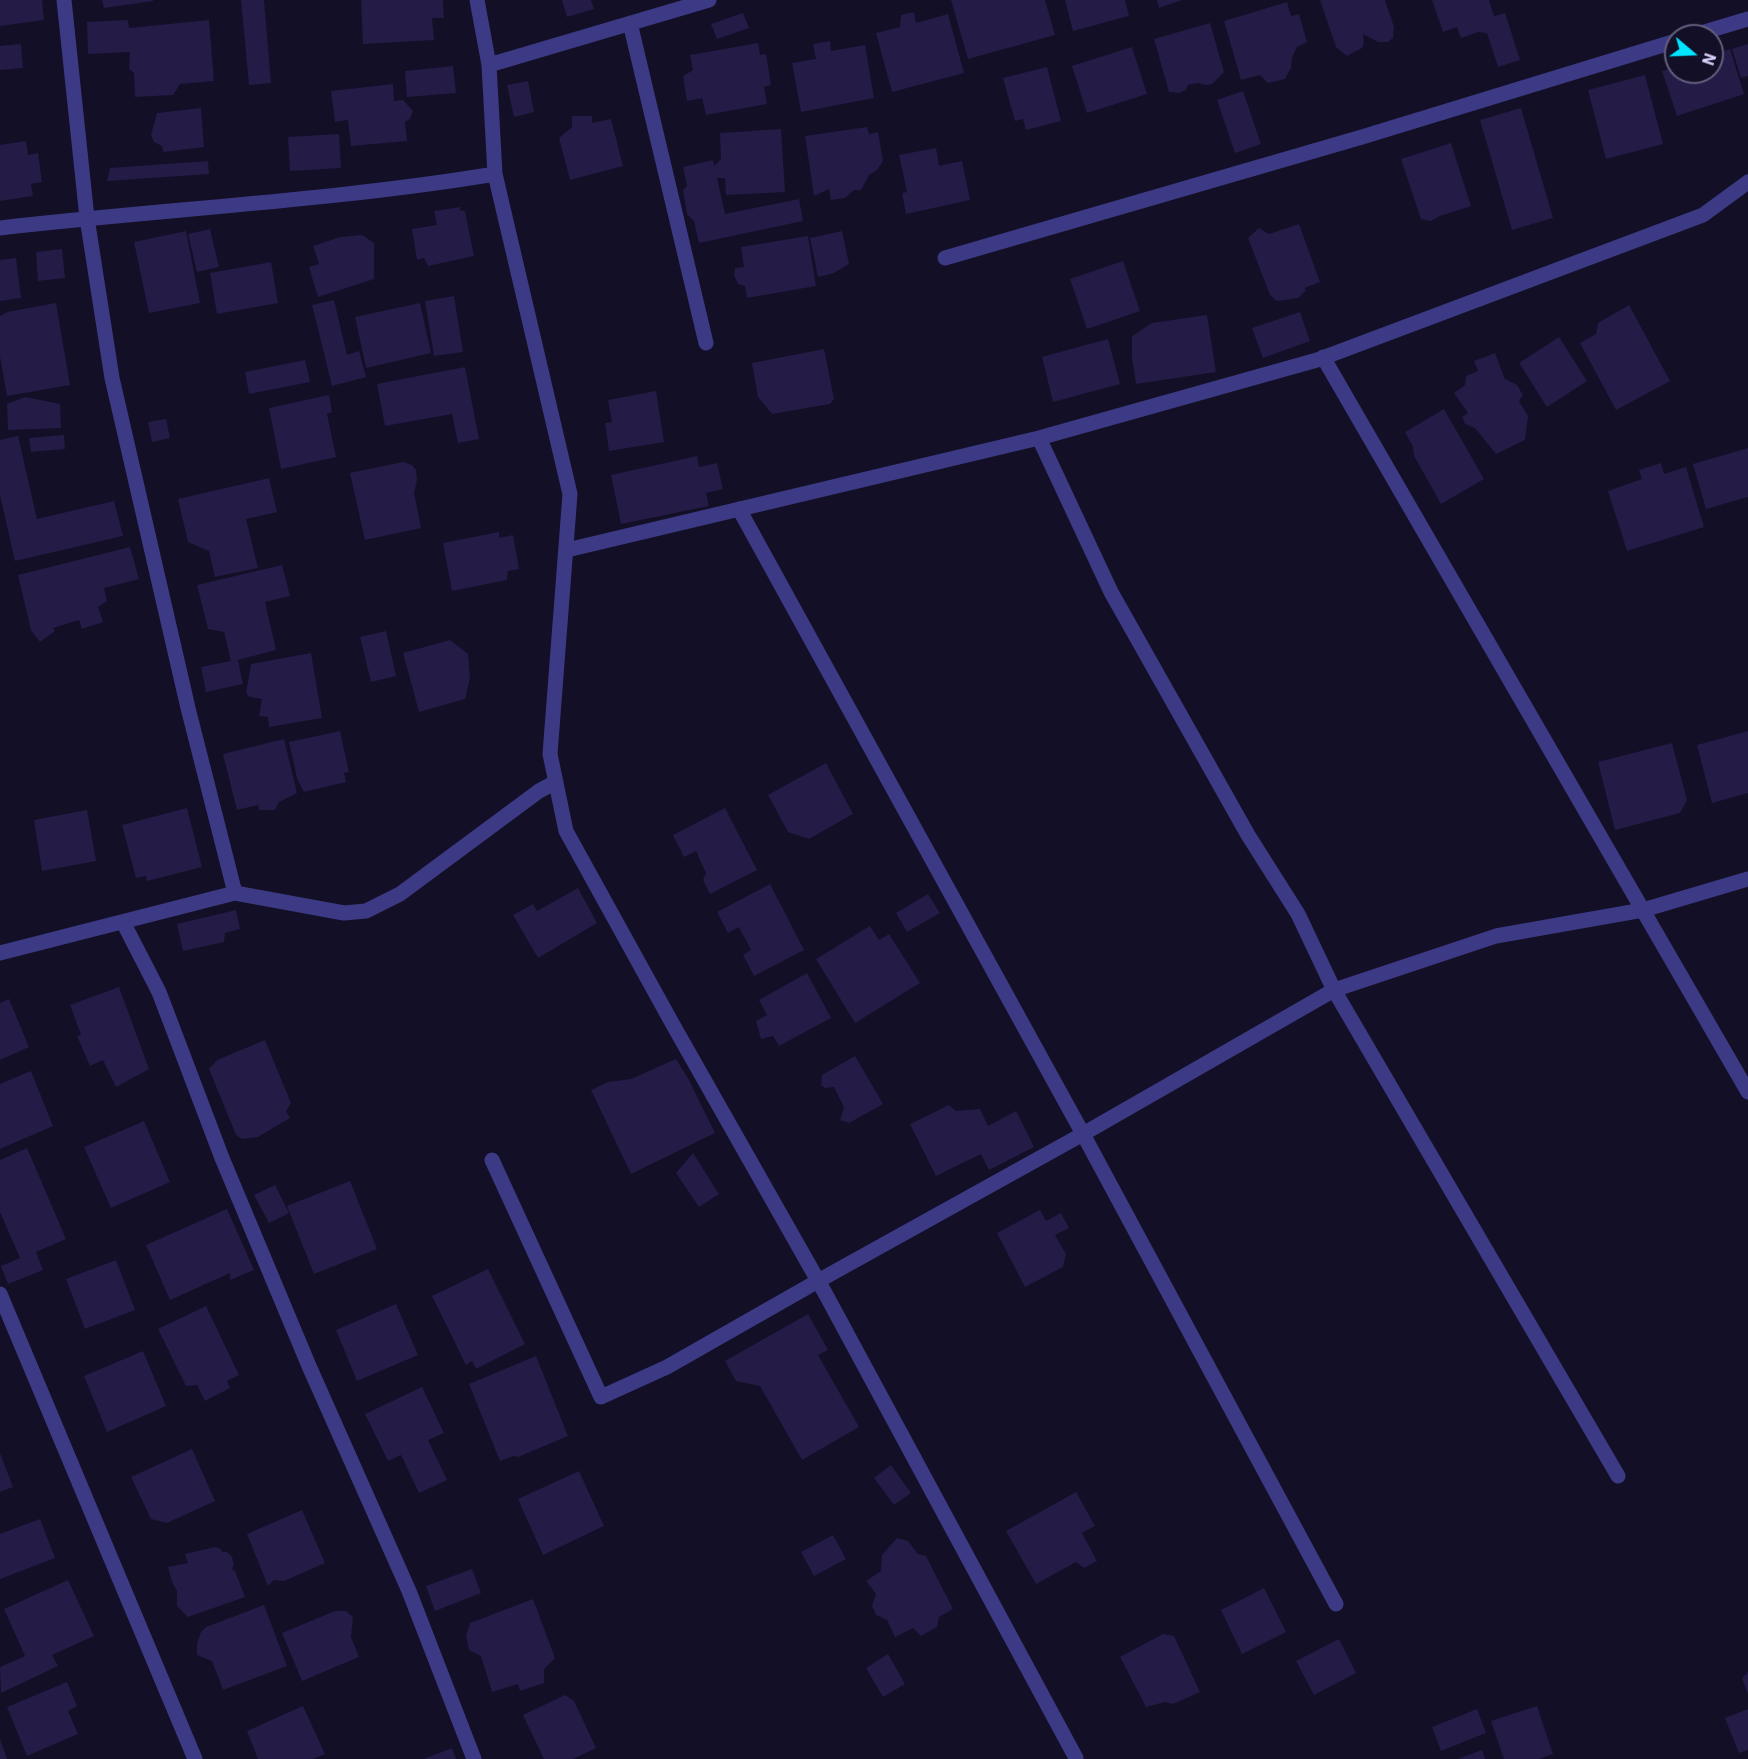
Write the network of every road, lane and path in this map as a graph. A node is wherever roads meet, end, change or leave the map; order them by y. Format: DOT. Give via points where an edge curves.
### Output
graph roads {
  1 [pos="64,0"];
  2 [pos="477,0"];
  3 [pos="710,0"];
  4 [pos="1748,19"];
  5 [pos="630,23"];
  6 [pos="1724,26"];
  7 [pos="1664,45"];
  8 [pos="489,65"];
  9 [pos="495,174"];
  10 [pos="1748,182"];
  11 [pos="87,218"];
  12 [pos="0,228"];
  13 [pos="945,258"];
  14 [pos="706,342"];
  15 [pos="1323,357"];
  16 [pos="1039,438"];
  17 [pos="739,509"];
  18 [pos="567,550"];
  19 [pos="556,782"];
  20 [pos="1748,879"];
  21 [pos="235,893"];
  22 [pos="1643,910"];
  23 [pos="123,922"];
  24 [pos="0,953"];
  25 [pos="1334,990"];
  26 [pos="1748,1092"];
  27 [pos="1083,1134"];
  28 [pos="492,1160"];
  29 [pos="818,1281"];
  30 [pos="0,1294"];
  31 [pos="1618,1476"];
  32 [pos="1336,1604"];
  33 [pos="1076,1758"];
  34 [pos="195,1759"];
  35 [pos="474,1759"];
  1 -- 11 [label="street"];
  2 -- 8 [label="street"];
  3 -- 5 [label="street"];
  4 -- 6 [label="street"];
  5 -- 8 [label="street"];
  5 -- 14 [label="street"];
  7 -- 13 [label="street"];
  8 -- 9 [label="street"];
  9 -- 11 [label="street" via="270,202"];
  9 -- 18 [label="street" via="570,494"];
  10 -- 15 [label="street" via="1702,215"];
  11 -- 12 [label="street"];
  11 -- 21 [label="street" via="112,378"];
  15 -- 16 [label="street"];
  15 -- 22 [label="street"];
  16 -- 17 [label="street"];
  16 -- 25 [label="street" via="1111,592 1248,835 1298,914"];
  17 -- 18 [label="street"];
  17 -- 27 [label="street"];
  18 -- 19 [label="street" via="550,754"];
  19 -- 21 [label="street" via="400,894 366,911 344,913"];
  19 -- 29 [label="street" via="566,831"];
  20 -- 22 [label="street"];
  21 -- 23 [label="street"];
  22 -- 25 [label="street" via="1496,936"];
  22 -- 26 [label="street"];
  23 -- 24 [label="street"];
  23 -- 35 [label="street" via="159,992 222,1158 409,1591"];
  25 -- 27 [label="street"];
  25 -- 31 [label="street"];
  27 -- 29 [label="street"];
  27 -- 32 [label="street"];
  28 -- 29 [label="street" via="601,1397 667,1368"];
  29 -- 33 [label="street"];
  30 -- 34 [label="street"];
}
